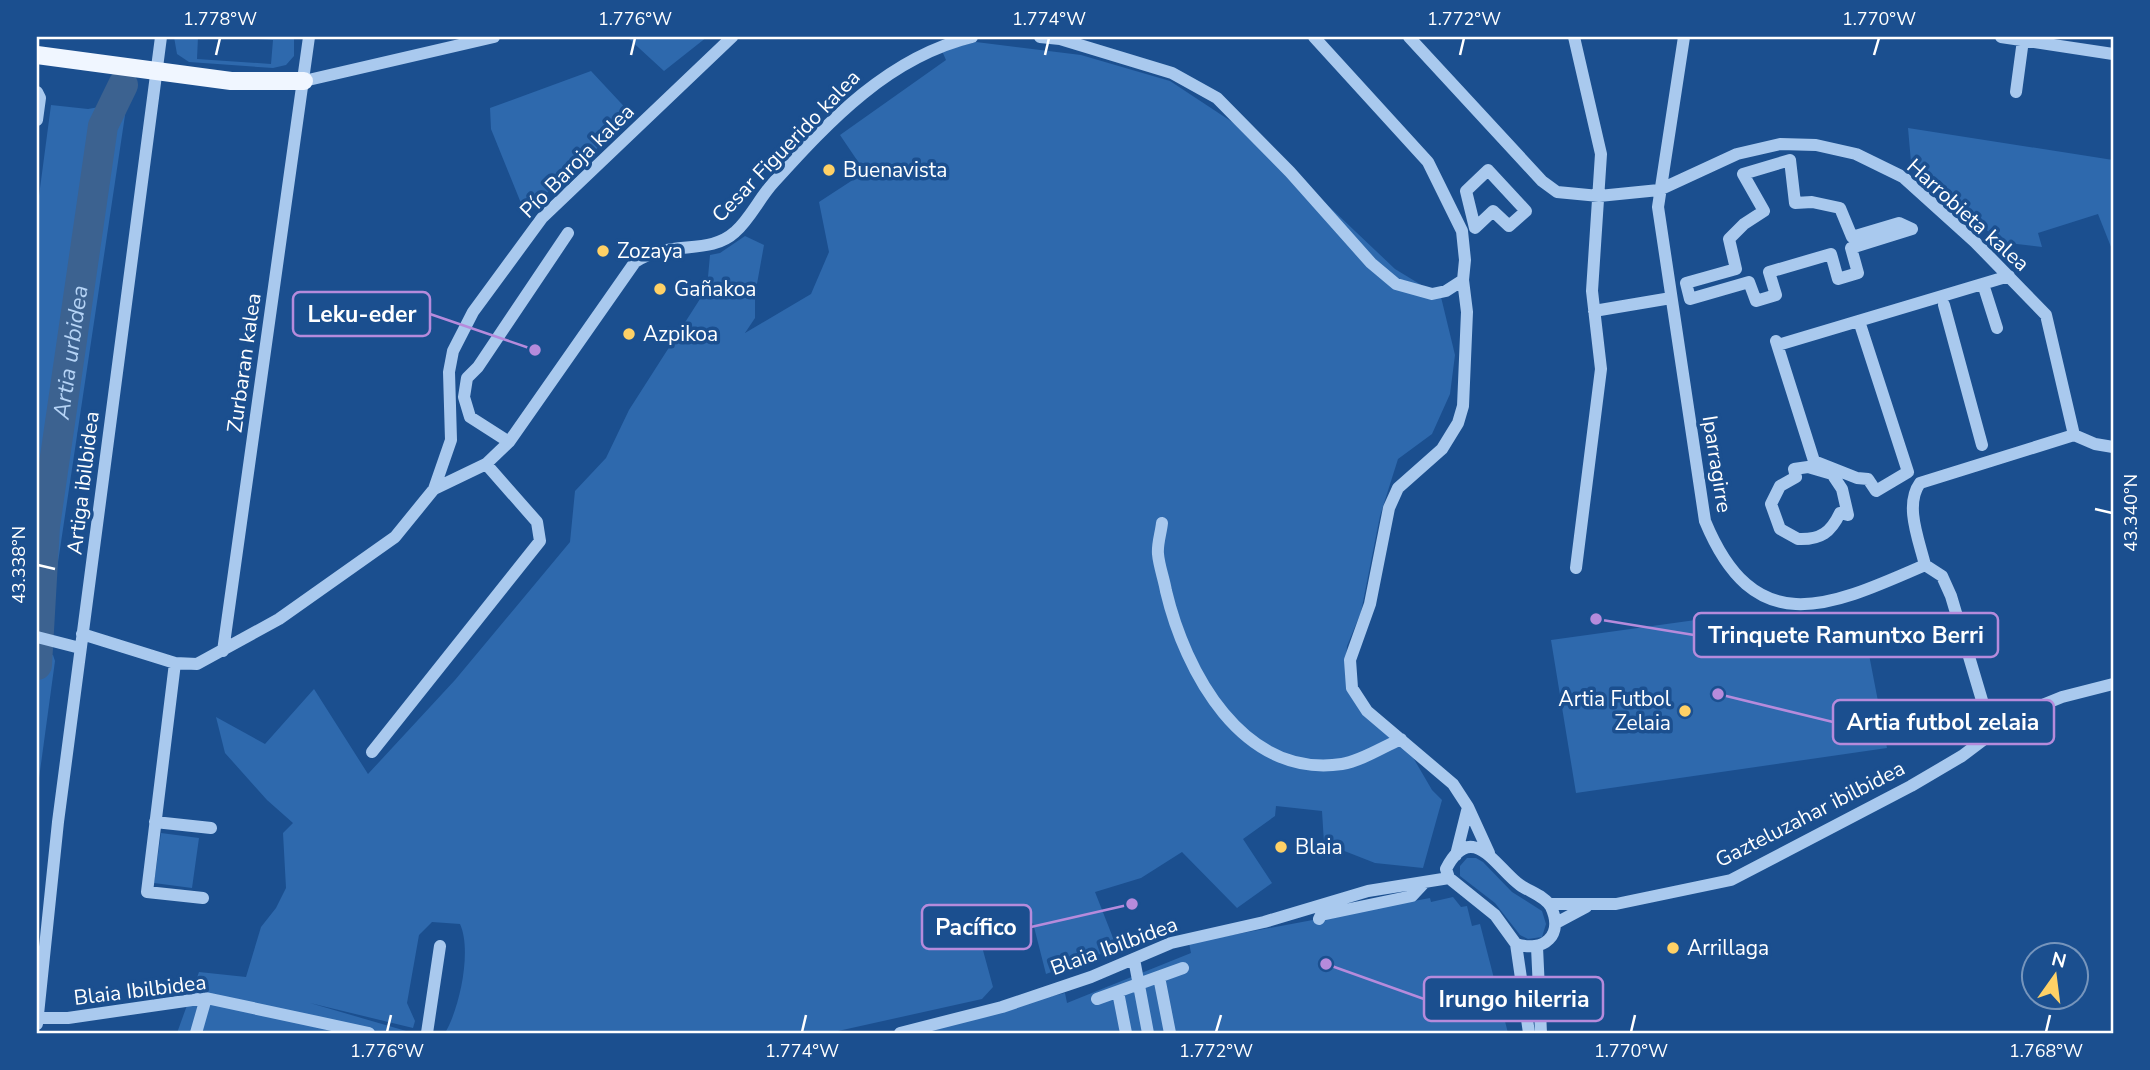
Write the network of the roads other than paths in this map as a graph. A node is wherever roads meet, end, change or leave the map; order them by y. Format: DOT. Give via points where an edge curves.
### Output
graph roads {
  1 [pos="161,37"];
  2 [pos="309,37"];
  3 [pos="494,37"];
  4 [pos="732,37"];
  5 [pos="972,37"];
  6 [pos="1040,37"];
  7 [pos="1314,37"];
  8 [pos="1409,37"];
  9 [pos="1574,37"];
  10 [pos="1684,37"];
  11 [pos="2001,37"];
  12 [pos="2023,40"];
  13 [pos="2113,54"];
  14 [pos="37,55"];
  15 [pos="156,71"];
  16 [pos="304,81"];
  17 [pos="37,92"];
  18 [pos="2015,92"];
  19 [pos="37,120"];
  20 [pos="1743,174"];
  21 [pos="1659,190"];
  22 [pos="1466,191"];
  23 [pos="1599,196"];
  24 [pos="568,233"];
  25 [pos="2009,276"];
  26 [pos="1463,279"];
  27 [pos="1983,284"];
  28 [pos="1671,298"];
  29 [pos="1944,305"];
  30 [pos="1594,311"];
  31 [pos="1859,321"];
  32 [pos="1997,328"];
  33 [pos="449,372"];
  34 [pos="467,378"];
  35 [pos="2074,435"];
  36 [pos="509,442"];
  37 [pos="1982,444"];
  38 [pos="2113,447"];
  39 [pos="486,464"];
  40 [pos="1794,469"];
  41 [pos="434,489"];
  42 [pos="1162,523"];
  43 [pos="1925,565"];
  44 [pos="1576,568"];
  45 [pos="82,634"];
  46 [pos="37,637"];
  47 [pos="80,648"];
  48 [pos="223,651"];
  49 [pos="175,663"];
  50 [pos="2113,684"];
  51 [pos="1992,734"];
  52 [pos="1401,739"];
  53 [pos="372,752"];
  54 [pos="1468,807"];
  55 [pos="155,822"];
  56 [pos="211,828"];
  57 [pos="1489,853"];
  58 [pos="1456,855"];
  59 [pos="1448,873"];
  60 [pos="1425,882"];
  61 [pos="202,898"];
  62 [pos="1550,904"];
  63 [pos="1586,907"];
  64 [pos="1320,919"];
  65 [pos="1556,923"];
  66 [pos="1516,944"];
  67 [pos="440,946"];
  68 [pos="1537,947"];
  69 [pos="1135,959"];
  70 [pos="1183,968"];
  71 [pos="1159,976"];
  72 [pos="1139,984"];
  73 [pos="1118,992"];
  74 [pos="205,998"];
  75 [pos="1097,999"];
  76 [pos="37,1018"];
  77 [pos="37,1024"];
  78 [pos="196,1033"];
  79 [pos="369,1033"];
  80 [pos="427,1033"];
  81 [pos="900,1033"];
  82 [pos="1126,1033"];
  83 [pos="1148,1033"];
  84 [pos="1170,1033"];
  85 [pos="1529,1033"];
  86 [pos="1541,1033"];
  1 -- 15 [label="street, Artiga ibilbidea"];
  2 -- 16 [label="street, Zurbaran kalea"];
  3 -- 16 [label="street"];
  4 -- 33 [label="street, Pío Baroja kalea" via="542,218 473,312 453,351"];
  5 -- 36 [label="street, Cesar Figuerido kalea" via="944,43 874,82 775,181 735,233 698,247 650,252 635,262"];
  6 -- 26 [label="street" via="1172,73 1217,98 1396,284 1432,293"];
  7 -- 26 [label="street" via="1428,162 1462,231"];
  8 -- 23 [label="street, Harrobieta kalea" via="1542,181 1557,192"];
  9 -- 23 [label="street" via="1601,154"];
  10 -- 21 [label="street, Iparragirre"];
  11 -- 12 [label="street"];
  12 -- 13 [label="street"];
  12 -- 18 [label="street"];
  14 -- 15 [label="main road"];
  15 -- 16 [label="main road" via="231,81"];
  15 -- 45 [label="street, Artiga ibilbidea"];
  16 -- 48 [label="street, Zurbaran kalea"];
  17 -- 19 [label="street"];
  20 -- 20 [label="street" via="1790,160 1795,203 1840,208 1852,237 1899,223 1912,229 1851,248 1858,273 1838,279 1831,254 1769,272 1776,295 1756,301 1749,282 1690,299 1686,283 1736,269 1729,239 1764,211"];
  21 -- 23 [label="street, Harrobieta kalea"];
  21 -- 25 [label="street, Harrobieta kalea" via="1737,154 1780,144 1816,145 1856,154 1903,177"];
  21 -- 28 [label="street, Iparragirre"];
  22 -- 22 [label="street" via="1488,170 1526,211 1509,226 1493,211 1475,228"];
  23 -- 30 [label="street"];
  24 -- 34 [label="street"];
  25 -- 27 [label="street"];
  25 -- 35 [label="street, Harrobieta kalea" via="2046,315"];
  26 -- 52 [label="street" via="1467,312 1463,406 1451,437 1398,488 1389,508 1370,604 1350,660 1352,688 1367,711"];
  27 -- 31 [label="street"];
  27 -- 32 [label="street"];
  28 -- 30 [label="street"];
  28 -- 43 [label="street, Iparragirre" via="1705,521 1731,571 1747,588 1788,605 1810,605"];
  29 -- 37 [label="street"];
  30 -- 44 [label="street" via="1601,369"];
  31 -- 31 [label="street" via="1777,343 1814,461 1868,479 1876,491 1908,472"];
  33 -- 34 [label="street"];
  33 -- 41 [label="street, Pío Baroja kalea" via="451,440"];
  34 -- 36 [label="street" via="464,397 470,416"];
  35 -- 38 [label="street"];
  35 -- 43 [label="street" via="1920,483 1914,492 1913,517"];
  36 -- 39 [label="street, Cesar Figuerido kalea"];
  39 -- 41 [label="street, Cesar Figuerido kalea"];
  39 -- 53 [label="street" via="537,522 540,541"];
  40 -- 40 [label="street" via="1808,467 1832,474 1842,489 1848,515 1840,513 1833,527 1817,538 1787,535 1774,520 1771,504 1780,486 1796,477"];
  41 -- 48 [label="street, Cesar Figuerido kalea" via="395,537 279,619"];
  42 -- 52 [label="street" via="1158,554 1176,630 1220,711 1240,732 1253,743 1292,760 1315,764 1343,764"];
  43 -- 51 [label="street" via="1942,576 1951,596"];
  45 -- 47 [label="street, Artiga ibilbidea"];
  45 -- 49 [label="street, Cesar Figuerido kalea"];
  46 -- 47 [label="street"];
  47 -- 76 [label="street, Artiga ibilbidea"];
  48 -- 49 [label="street, Cesar Figuerido kalea" via="197,664"];
  49 -- 55 [label="street"];
  50 -- 51 [label="street, Gazteluzahar ibilbidea" via="2062,696 2015,716"];
  51 -- 63 [label="street, Gazteluzahar ibilbidea" via="1911,786 1731,880"];
  52 -- 54 [label="street" via="1446,776"];
  54 -- 57 [label="street"];
  54 -- 58 [label="street"];
  55 -- 56 [label="street"];
  55 -- 61 [label="street" via="147,892"];
  57 -- 58 [label="street" via="1477,848"];
  57 -- 62 [label="street" via="1518,884"];
  58 -- 59 [label="street"];
  59 -- 60 [label="street, Blaia Ibilbidea"];
  59 -- 66 [label="street" via="1495,915"];
  60 -- 64 [label="street" via="1412,896 1321,915"];
  60 -- 69 [label="street, Blaia Ibilbidea" via="1368,891 1171,943"];
  62 -- 63 [label="street, Gazteluzahar ibilbidea"];
  62 -- 65 [label="street"];
  63 -- 65 [label="street, Gazteluzahar ibilbidea"];
  65 -- 68 [label="street" via="1552,936"];
  66 -- 68 [label="street"];
  66 -- 85 [label="street"];
  67 -- 80 [label="street"];
  68 -- 86 [label="street"];
  69 -- 72 [label="street"];
  69 -- 81 [label="street, Blaia Ibilbidea" via="1002,1007"];
  70 -- 71 [label="street"];
  71 -- 72 [label="street"];
  71 -- 84 [label="street"];
  72 -- 73 [label="street"];
  72 -- 83 [label="street"];
  73 -- 75 [label="street"];
  73 -- 82 [label="street"];
  74 -- 76 [label="street, Blaia Ibilbidea" via="68,1018"];
  74 -- 78 [label="street"];
  74 -- 79 [label="street, Blaia Ibilbidea"];
  76 -- 77 [label="street, Artiga ibilbidea"];
}
